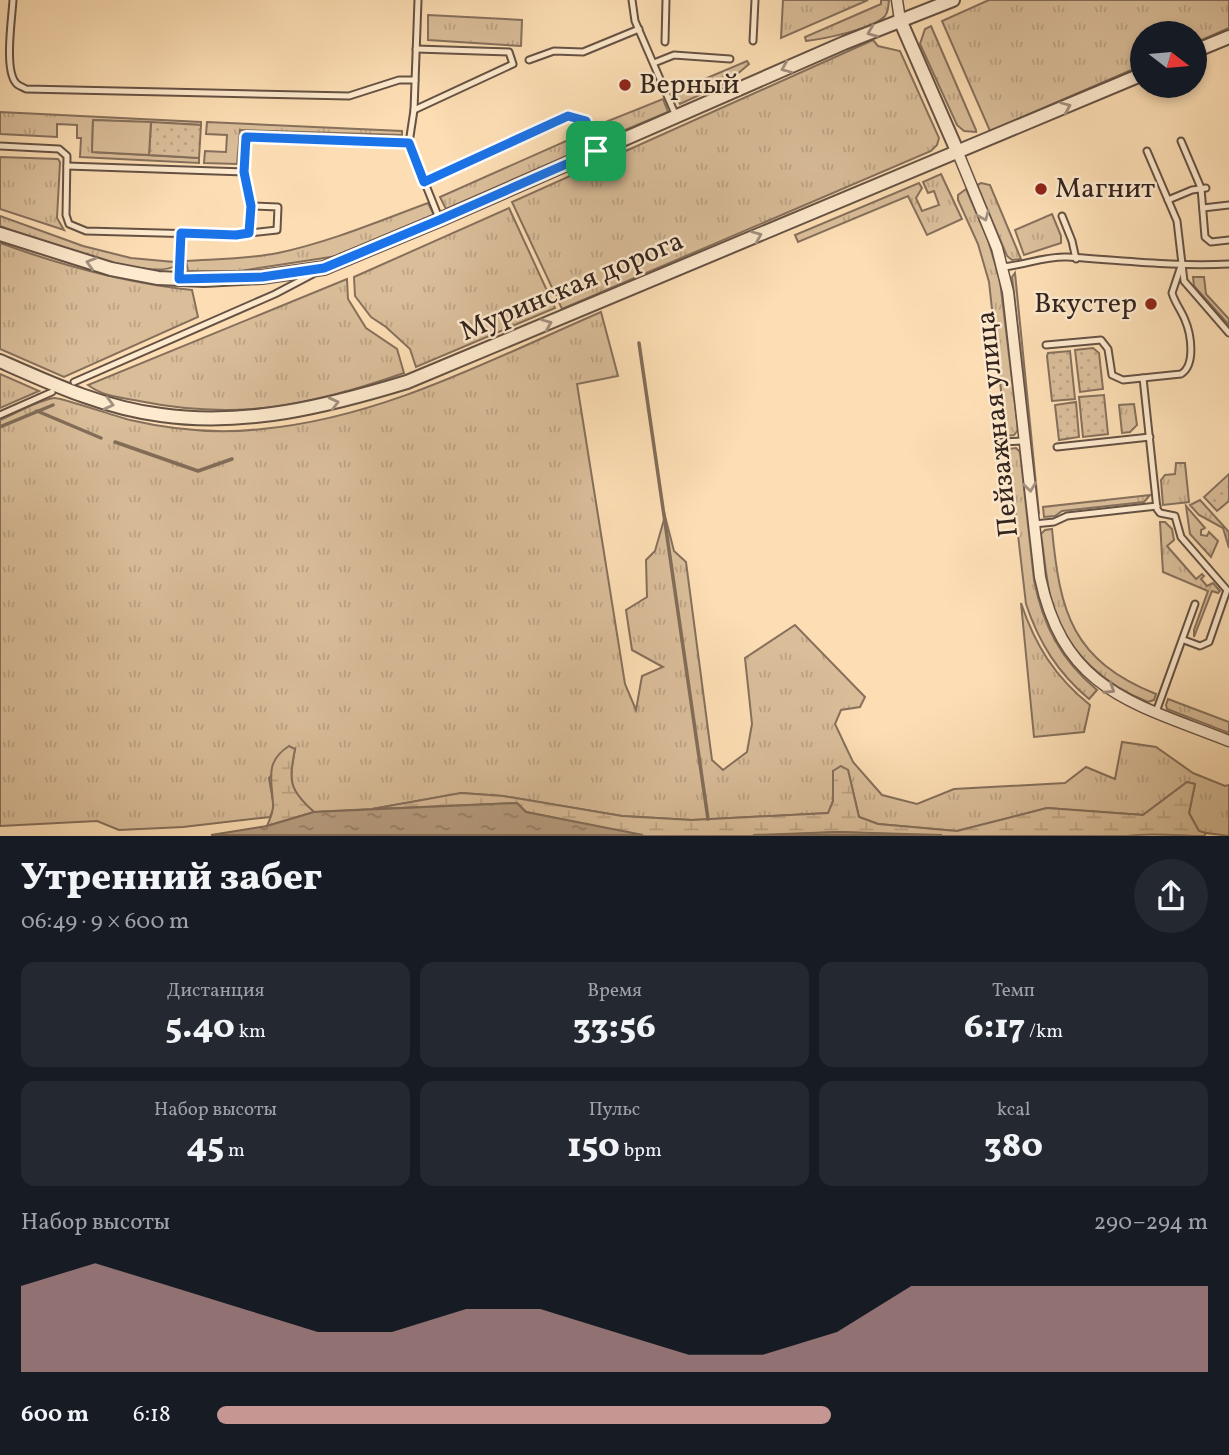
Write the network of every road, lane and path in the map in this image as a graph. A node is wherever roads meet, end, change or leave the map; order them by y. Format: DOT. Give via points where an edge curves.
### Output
graph roads {
  1 [pos="13,0"];
  2 [pos="418,0"];
  3 [pos="632,0"];
  4 [pos="666,0"];
  5 [pos="755,0"];
  6 [pos="897,0"];
  7 [pos="953,0"];
  8 [pos="900,20"];
  9 [pos="639,29"];
  10 [pos="1229,37"];
  11 [pos="664,41"];
  12 [pos="753,41"];
  13 [pos="1208,46"];
  14 [pos="416,49"];
  15 [pos="730,59"];
  16 [pos="529,60"];
  17 [pos="654,64"];
  18 [pos="415,80"];
  19 [pos="1130,80"];
  20 [pos="414,110"];
  21 [pos="676,116"];
  22 [pos="1181,141"];
  23 [pos="409,143"];
  24 [pos="0,146"];
  25 [pos="596,151"];
  26 [pos="1147,151"];
  27 [pos="958,153"];
  28 [pos="67,166"];
  29 [pos="244,172"];
  30 [pos="424,182"];
  31 [pos="1203,188"];
  32 [pos="1168,200"];
  33 [pos="1229,205"];
  34 [pos="251,206"];
  35 [pos="1203,208"];
  36 [pos="1062,216"];
  37 [pos="439,220"];
  38 [pos="181,233"];
  39 [pos="249,233"];
  40 [pos="0,234"];
  41 [pos="1229,240"];
  42 [pos="1076,259"];
  43 [pos="1229,264"];
  44 [pos="1181,266"];
  45 [pos="1003,267"];
  46 [pos="324,268"];
  47 [pos="179,279"];
  48 [pos="1229,333"];
  49 [pos="1046,345"];
  50 [pos="0,361"];
  51 [pos="1143,378"];
  52 [pos="74,382"];
  53 [pos="52,392"];
  54 [pos="0,415"];
  55 [pos="1150,437"];
  56 [pos="1024,441"];
  57 [pos="1001,443"];
  58 [pos="1057,447"];
  59 [pos="1157,506"];
  60 [pos="1034,524"];
  61 [pos="1195,604"];
  62 [pos="1184,640"];
  63 [pos="1156,712"];
  64 [pos="1229,741"];
  1 -- 18 [label="lane" via="10,62 17,85 26,89 349,96 399,80"];
  2 -- 14 [label="lane"];
  3 -- 9 [label="lane"];
  4 -- 11 [label="lane"];
  5 -- 12 [label="lane"];
  6 -- 8 [label="street"];
  7 -- 8 [label="street"];
  8 -- 21 [label="street, one-way"];
  8 -- 27 [label="street, Пейзажная улица"];
  9 -- 16 [label="lane" via="583,52 554,51"];
  9 -- 17 [label="lane"];
  10 -- 13 [label="street"];
  14 -- 18 [label="lane"];
  14 -- 20 [label="lane" via="509,52 513,64"];
  15 -- 17 [label="lane" via="674,55"];
  17 -- 21 [label="lane"];
  18 -- 20 [label="lane"];
  27 -- 19 [label="street, Муринская дорога, one-way"];
  20 -- 23 [label="lane"];
  21 -- 25 [label="street"];
  22 -- 31 [label="lane"];
  23 -- 29 [label="lane" via="246,137"];
  23 -- 30 [label="lane"];
  24 -- 28 [label="lane" via="59,149 67,156"];
  25 -- 30 [label="lane" via="586,121 568,116"];
  25 -- 37 [label="street"];
  26 -- 32 [label="lane"];
  27 -- 45 [label="street, Пейзажная улица, one-way"];
  50 -- 27 [label="street, Муринская дорога, one-way" via="98,401 162,416 246,417 310,409 407,382"];
  28 -- 29 [label="lane"];
  28 -- 38 [label="lane" via="66,215 76,229"];
  29 -- 34 [label="lane"];
  30 -- 37 [label="lane"];
  31 -- 32 [label="lane"];
  31 -- 35 [label="lane"];
  32 -- 44 [label="lane" via="1177,220"];
  33 -- 35 [label="lane"];
  34 -- 39 [label="lane"];
  34 -- 39 [label="lane" via="278,207 276,230"];
  35 -- 41 [label="lane" via="1208,240"];
  36 -- 42 [label="lane"];
  37 -- 46 [label="street"];
  38 -- 39 [label="lane"];
  38 -- 47 [label="lane"];
  47 -- 40 [label="street, one-way" via="111,269"];
  42 -- 44 [label="lane"];
  42 -- 45 [label="lane" via="1047,258"];
  43 -- 44 [label="lane"];
  44 -- 48 [label="lane" via="1187,286"];
  44 -- 51 [label="lane" via="1172,293 1187,326 1190,366 1181,374"];
  45 -- 56 [label="street, Пейзажная улица"];
  46 -- 47 [label="street" via="262,277"];
  46 -- 52 [label="lane" via="275,295"];
  49 -- 51 [label="lane" via="1101,341 1108,349 1112,375 1123,380"];
  51 -- 55 [label="lane"];
  53 -- 54 [label="lane"];
  55 -- 58 [label="lane"];
  55 -- 59 [label="lane"];
  56 -- 57 [label="lane"];
  56 -- 60 [label="street, Пейзажная улица, one-way"];
  59 -- 60 [label="lane"];
  59 -- 62 [label="lane" via="1160,513 1175,516 1181,537 1227,590 1209,642 1200,646"];
  60 -- 63 [label="street, Пейзажная улица, one-way" via="1046,606 1058,636 1103,686"];
  61 -- 62 [label="lane"];
  62 -- 63 [label="lane"];
  63 -- 64 [label="street, Пейзажная улица"];
}
